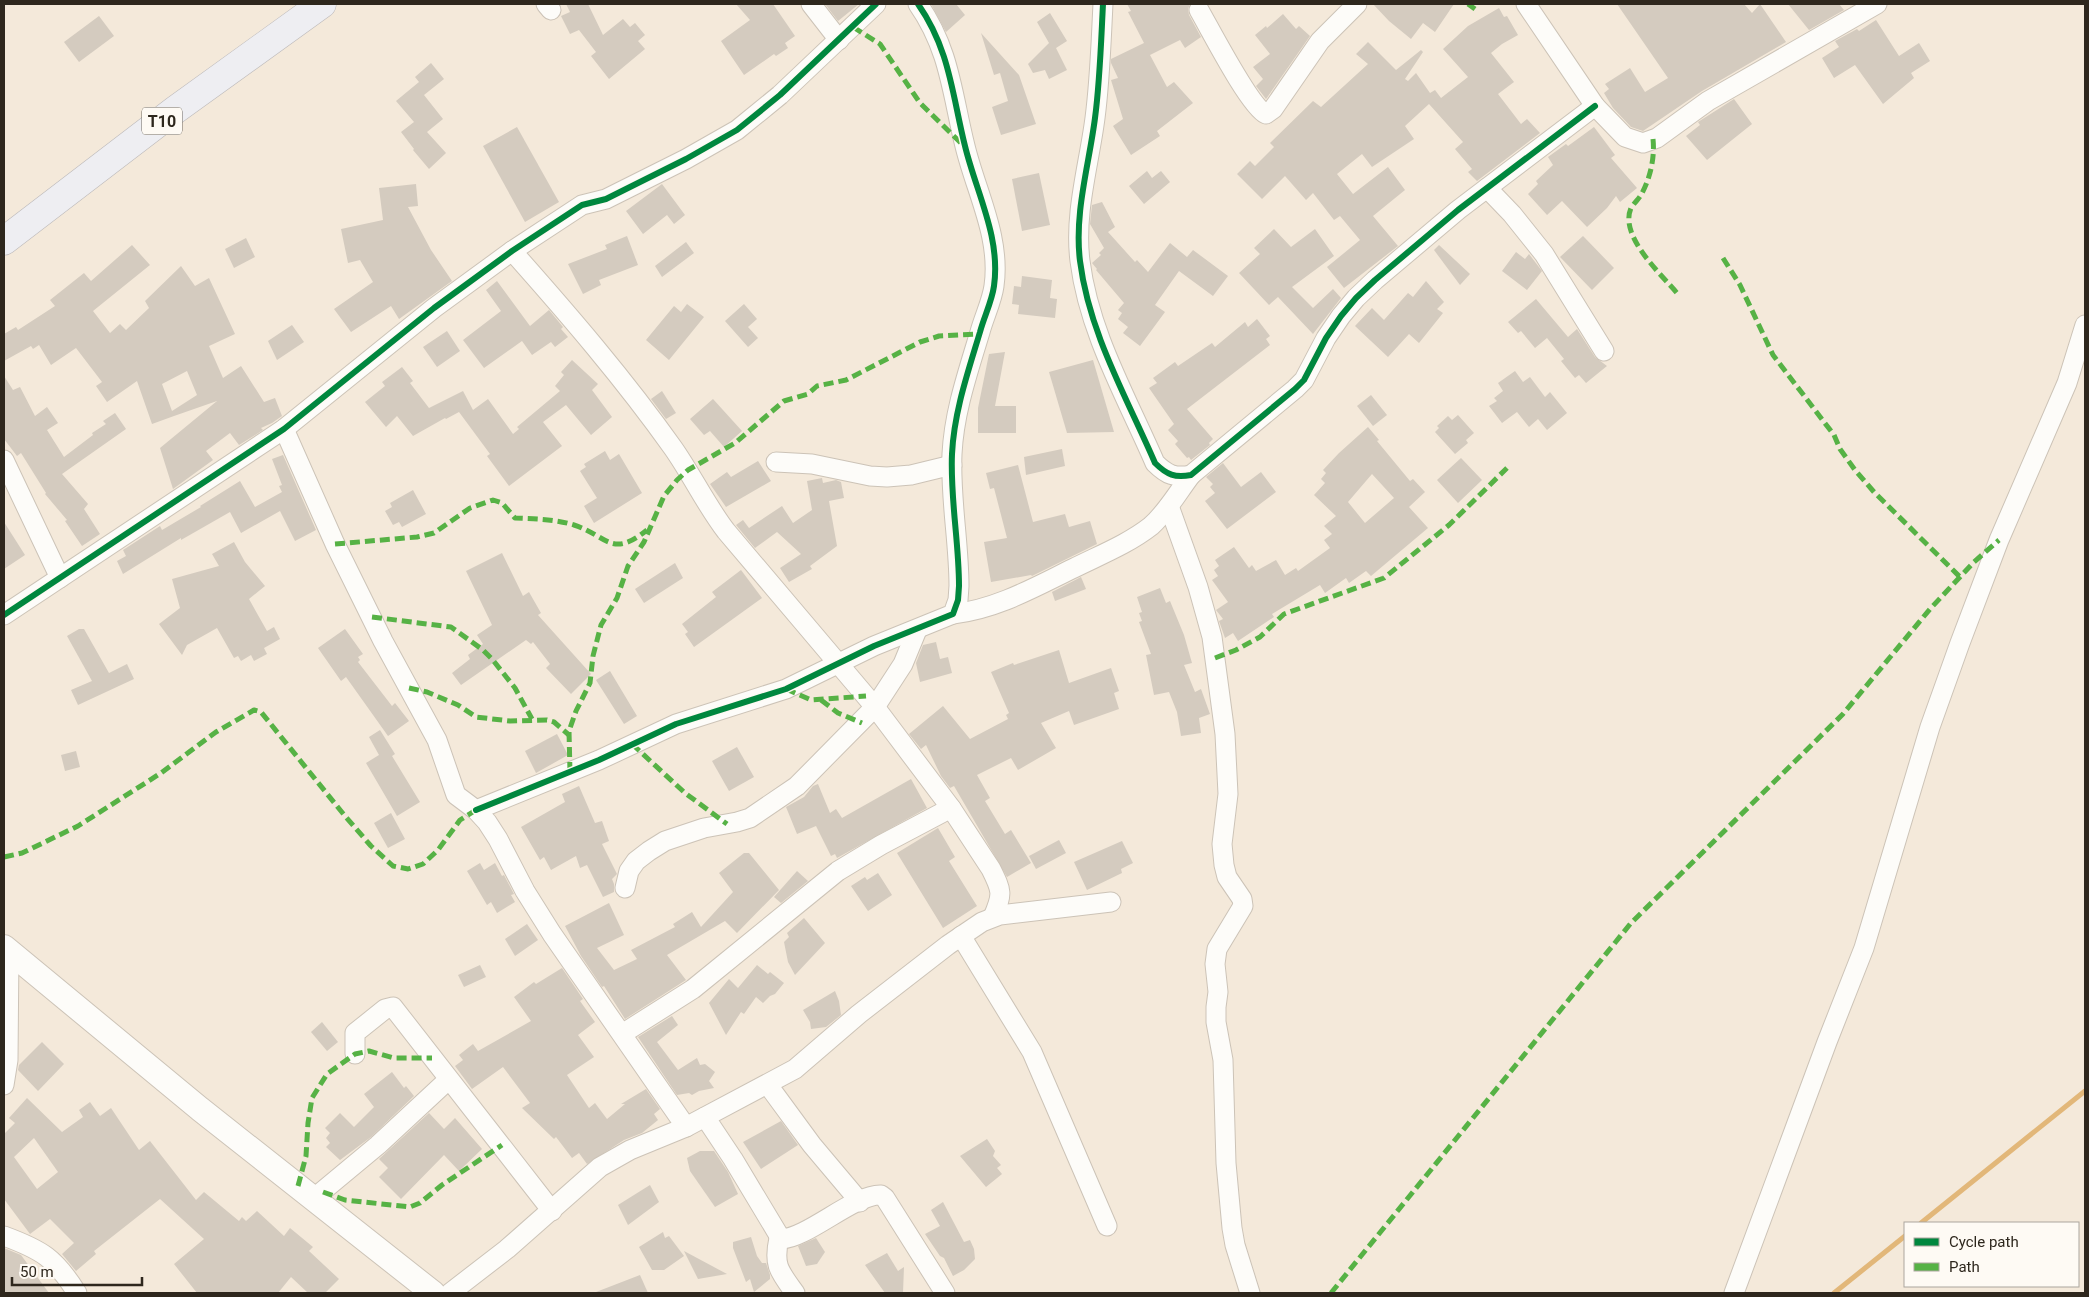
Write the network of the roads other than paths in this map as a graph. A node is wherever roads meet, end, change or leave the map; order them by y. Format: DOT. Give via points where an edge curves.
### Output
graph roads {
  1 [pos="322,4"];
  2 [pos="811,4"];
  3 [pos="876,4"];
  4 [pos="918,4"];
  5 [pos="1103,4"];
  6 [pos="1358,4"];
  7 [pos="1526,4"];
  8 [pos="1875,4"];
  9 [pos="1199,10"];
  10 [pos="839,40"];
  11 [pos="1595,106"];
  12 [pos="1487,188"];
  13 [pos="4,241"];
  14 [pos="512,251"];
  15 [pos="2085,324"];
  16 [pos="1604,351"];
  17 [pos="284,429"];
  18 [pos="4,460"];
  19 [pos="776,462"];
  20 [pos="952,465"];
  21 [pos="1191,475"];
  22 [pos="1169,506"];
  23 [pos="60,578"];
  24 [pos="954,614"];
  25 [pos="4,615"];
  26 [pos="917,630"];
  27 [pos="838,663"];
  28 [pos="875,707"];
  29 [pos="951,808"];
  30 [pos="476,810"];
  31 [pos="625,888"];
  32 [pos="1111,902"];
  33 [pos="993,917"];
  34 [pos="961,936"];
  35 [pos="6,949"];
  36 [pos="622,1034"];
  37 [pos="355,1054"];
  38 [pos="448,1080"];
  39 [pos="4,1085"];
  40 [pos="768,1085"];
  41 [pos="705,1117"];
  42 [pos="686,1127"];
  43 [pos="313,1199"];
  44 [pos="860,1202"];
  45 [pos="552,1211"];
  46 [pos="1107,1226"];
  47 [pos="4,1236"];
  48 [pos="779,1238"];
  49 [pos="77,1293"];
  50 [pos="433,1293"];
  51 [pos="450,1293"];
  52 [pos="795,1293"];
  53 [pos="945,1293"];
  54 [pos="1250,1293"];
  55 [pos="1734,1293"];
  1 -- 13 [label="highway, T10" via="175,110"];
  2 -- 10 [label="street"];
  3 -- 10 [label="street"];
  4 -- 20 [label="street" via="938,37 950,74 965,148 986,214 996,262 994,289 960,400"];
  5 -- 21 [label="street" via="1096,116 1080,206 1084,282 1114,373 1156,463 1172,476"];
  6 -- 9 [label="street" via="1320,41 1273,109 1266,114 1257,107"];
  7 -- 11 [label="street"];
  8 -- 11 [label="street" via="1708,101 1657,138 1643,143 1625,137"];
  10 -- 14 [label="street" via="737,130 606,199 582,205"];
  11 -- 12 [label="street"];
  12 -- 16 [label="street" via="1544,254"];
  12 -- 21 [label="street" via="1356,298 1326,338 1300,384"];
  14 -- 17 [label="street" via="434,308"];
  14 -- 27 [label="street" via="651,418 731,537"];
  15 -- 55 [label="street" via="2067,383 1999,540 1930,726 1864,948"];
  17 -- 23 [label="street"];
  17 -- 30 [label="street" via="383,642 437,740 456,795"];
  18 -- 23 [label="street"];
  19 -- 20 [label="street" via="812,464 886,477 911,475"];
  20 -- 24 [label="street" via="959,563 958,600"];
  21 -- 22 [label="street"];
  22 -- 24 [label="street" via="1151,525 1105,553 1008,600"];
  22 -- 54 [label="street" via="1212,637 1226,751 1228,794 1222,844 1224,865 1227,877 1244,906 1217,949 1215,964 1218,992 1216,1022 1223,1060 1226,1163 1232,1228"];
  23 -- 25 [label="street"];
  24 -- 26 [label="street"];
  26 -- 27 [label="street"];
  26 -- 28 [label="street" via="903,664"];
  27 -- 28 [label="street"];
  27 -- 30 [label="street" via="786,689 676,724 599,760"];
  28 -- 29 [label="street"];
  28 -- 31 [label="street" via="798,786 750,818 694,831 649,851 629,871"];
  29 -- 33 [label="street" via="998,883 1001,898"];
  29 -- 36 [label="street" via="838,871 692,989"];
  30 -- 36 [label="street" via="498,839 552,934"];
  32 -- 33 [label="street"];
  33 -- 34 [label="street"];
  34 -- 40 [label="street" via="859,1014 796,1069"];
  34 -- 46 [label="street" via="1032,1052"];
  35 -- 39 [label="street" via="8,1060"];
  35 -- 43 [label="street"];
  36 -- 42 [label="street"];
  37 -- 38 [label="street" via="355,1033 392,1006"];
  38 -- 43 [label="street"];
  38 -- 45 [label="street"];
  40 -- 41 [label="street"];
  40 -- 44 [label="street"];
  41 -- 42 [label="street"];
  41 -- 48 [label="street"];
  42 -- 45 [label="street" via="615,1158 591,1174"];
  43 -- 50 [label="street"];
  44 -- 48 [label="street" via="789,1238"];
  44 -- 53 [label="street" via="879,1195 885,1198"];
  45 -- 51 [label="street"];
  47 -- 49 [label="street" via="52,1260"];
  48 -- 52 [label="street" via="777,1268"];
}
